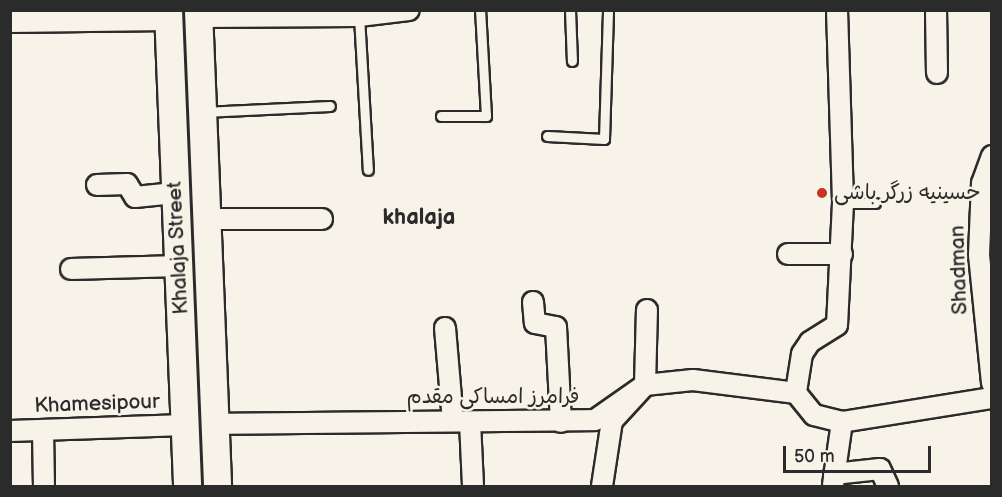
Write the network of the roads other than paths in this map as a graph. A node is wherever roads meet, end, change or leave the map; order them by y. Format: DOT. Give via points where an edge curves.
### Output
graph roads {
  1 [pos="409,10"];
  2 [pos="480,10"];
  3 [pos="570,10"];
  4 [pos="608,10"];
  5 [pos="837,10"];
  6 [pos="936,10"];
  7 [pos="303,12"];
  8 [pos="198,14"];
  9 [pos="168,15"];
  10 [pos="359,16"];
  11 [pos="10,22"];
  12 [pos="572,61"];
  13 [pos="937,74"];
  14 [pos="330,106"];
  15 [pos="202,112"];
  16 [pos="441,116"];
  17 [pos="546,136"];
  18 [pos="992,156"];
  19 [pos="368,170"];
  20 [pos="97,185"];
  21 [pos="175,192"];
  22 [pos="843,203"];
  23 [pos="875,203"];
  24 [pos="206,219"];
  25 [pos="322,219"];
  26 [pos="788,254"];
  27 [pos="842,254"];
  28 [pos="179,266"];
  29 [pos="71,269"];
  30 [pos="987,281"];
  31 [pos="533,303"];
  32 [pos="647,310"];
  33 [pos="445,328"];
  34 [pos="210,334"];
  35 [pos="183,335"];
  36 [pos="992,383"];
  37 [pos="645,385"];
  38 [pos="796,393"];
  39 [pos="992,398"];
  40 [pos="461,422"];
  41 [pos="561,422"];
  42 [pos="842,422"];
  43 [pos="214,424"];
  44 [pos="185,425"];
  45 [pos="43,429"];
  46 [pos="10,431"];
  47 [pos="833,480"];
  48 [pos="44,486"];
  49 [pos="187,486"];
  50 [pos="217,486"];
  51 [pos="473,486"];
  52 [pos="602,486"];
  53 [pos="888,486"];
  1 -- 10 [label="street"];
  2 -- 16 [label="lane" via="486,116"];
  3 -- 12 [label="lane"];
  4 -- 17 [label="lane" via="604,140"];
  5 -- 22 [label="street"];
  6 -- 13 [label="street"];
  7 -- 8 [label="street"];
  7 -- 10 [label="street"];
  8 -- 15 [label="main road, Khalaja Street"];
  9 -- 11 [label="street"];
  9 -- 21 [label="main road, Khalaja Street"];
  10 -- 19 [label="lane"];
  14 -- 15 [label="lane"];
  15 -- 24 [label="main road, Khalaja Street"];
  18 -- 30 [label="street, Shadman" via="982,183"];
  20 -- 21 [label="street" via="127,184 135,197"];
  21 -- 28 [label="main road, Khalaja Street"];
  22 -- 23 [label="lane"];
  22 -- 27 [label="street"];
  24 -- 25 [label="street"];
  24 -- 34 [label="main road, Khalaja Street"];
  26 -- 27 [label="street"];
  27 -- 38 [label="street" via="837,326 806,348"];
  28 -- 29 [label="street"];
  28 -- 35 [label="main road, Khalaja Street"];
  30 -- 36 [label="street, Shadman"];
  31 -- 41 [label="street" via="535,323 556,327"];
  32 -- 37 [label="street"];
  33 -- 40 [label="street"];
  34 -- 35 [label="main road"];
  34 -- 43 [label="main road, Khalaja Street"];
  35 -- 44 [label="main road, Khalaja Street"];
  37 -- 38 [label="street, فرامرز امساکی مقدم" via="693,380"];
  37 -- 41 [label="street, فرامرز امساکی مقدم" via="595,420"];
  37 -- 52 [label="street" via="612,421"];
  38 -- 42 [label="street" via="814,415"];
  39 -- 42 [label="street"];
  40 -- 41 [label="street, فرامرز امساکی مقدم"];
  40 -- 43 [label="street, فرامرز امساکی مقدم"];
  40 -- 51 [label="street"];
  42 -- 47 [label="street"];
  43 -- 50 [label="main road, Khalaja Street"];
  44 -- 45 [label="street, Khamesipour"];
  44 -- 49 [label="main road, Khalaja Street"];
  45 -- 46 [label="street, Khamesipour"];
  45 -- 48 [label="street"];
  47 -- 53 [label="street" via="880,468"];
}
